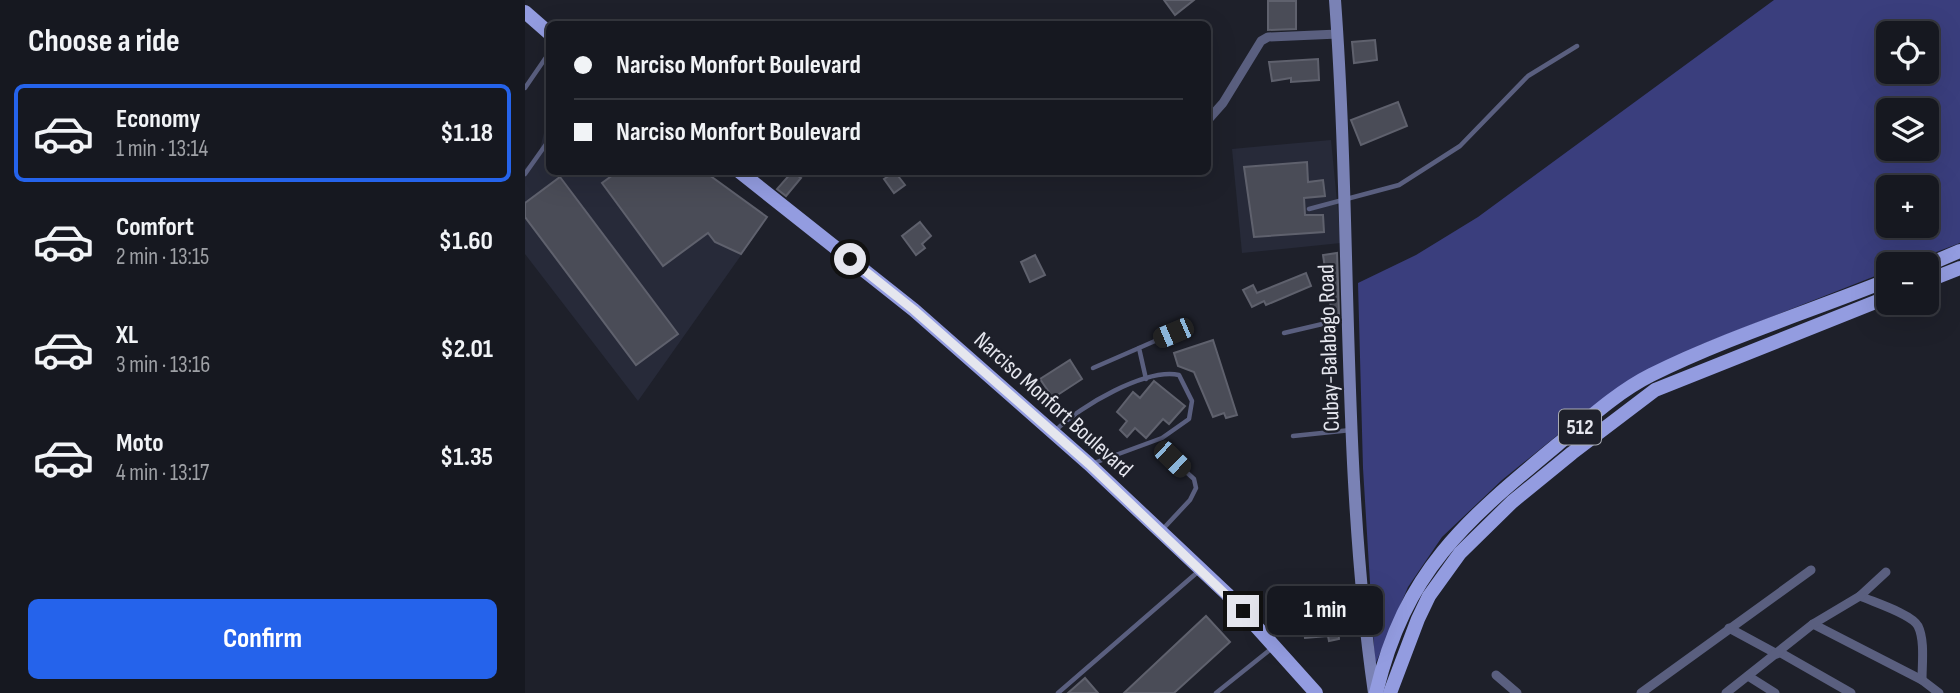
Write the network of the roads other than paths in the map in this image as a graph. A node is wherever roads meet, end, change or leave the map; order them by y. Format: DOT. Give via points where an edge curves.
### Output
graph roads {
  1 [pos="1335,0"];
  2 [pos="525,13"];
  3 [pos="546,30"];
  4 [pos="1338,34"];
  5 [pos="1577,46"];
  6 [pos="546,57"];
  7 [pos="525,88"];
  8 [pos="1211,116"];
  9 [pos="546,144"];
  10 [pos="525,174"];
  11 [pos="744,175"];
  12 [pos="1343,200"];
  13 [pos="1309,209"];
  14 [pos="1960,251"];
  15 [pos="1939,260"];
  16 [pos="1960,268"];
  17 [pos="1939,276"];
  18 [pos="1876,285"];
  19 [pos="1876,301"];
  20 [pos="1349,318"];
  21 [pos="1173,333"];
  22 [pos="1284,333"];
  23 [pos="1139,348"];
  24 [pos="1093,368"];
  25 [pos="1146,379"];
  26 [pos="1352,430"];
  27 [pos="1053,433"];
  28 [pos="1293,436"];
  29 [pos="1172,459"];
  30 [pos="1089,464"];
  31 [pos="1160,532"];
  32 [pos="1201,569"];
  33 [pos="1811,570"];
  34 [pos="1886,572"];
  35 [pos="1860,596"];
  36 [pos="1813,624"];
  37 [pos="1729,628"];
  38 [pos="1274,646"];
  39 [pos="1778,653"];
  40 [pos="1496,675"];
  41 [pos="1748,676"];
  42 [pos="1923,680"];
  43 [pos="1058,693"];
  44 [pos="1216,693"];
  45 [pos="1316,693"];
  46 [pos="1375,693"];
  47 [pos="1389,693"];
  48 [pos="1517,693"];
  49 [pos="1641,693"];
  50 [pos="1726,693"];
  51 [pos="1775,693"];
  52 [pos="1851,693"];
  53 [pos="1939,693"];
  1 -- 4 [label="main road, Cubay-Balabago Road"];
  2 -- 3 [label="main road"];
  4 -- 8 [label="street" via="1261,41"];
  4 -- 12 [label="main road, Cubay-Balabago Road"];
  5 -- 12 [label="lane" via="1528,76 1460,146 1399,184"];
  6 -- 7 [label="lane"];
  9 -- 10 [label="lane"];
  11 -- 27 [label="main road, Narciso Monfort Boulevard" via="914,310"];
  12 -- 13 [label="lane"];
  12 -- 20 [label="main road, Cubay-Balabago Road"];
  14 -- 15 [label="main road"];
  16 -- 17 [label="main road"];
  18 -- 46 [label="main road, 512" via="1648,377 1553,449 1464,525 1434,562 1391,640"];
  19 -- 47 [label="main road, 512" via="1655,390 1572,453 1460,553 1429,596"];
  20 -- 22 [label="lane"];
  20 -- 26 [label="main road, Cubay-Balabago Road"];
  21 -- 23 [label="lane"];
  23 -- 24 [label="lane"];
  23 -- 25 [label="lane"];
  25 -- 27 [label="lane" via="1070,416"];
  25 -- 30 [label="lane" via="1179,375 1192,401 1189,419 1162,439"];
  26 -- 28 [label="lane"];
  26 -- 46 [label="main road, Cubay-Balabago Road" via="1358,540"];
  27 -- 30 [label="main road, Narciso Monfort Boulevard"];
  29 -- 31 [label="lane" via="1196,488"];
  30 -- 31 [label="main road, Narciso Monfort Boulevard"];
  31 -- 32 [label="main road, Narciso Monfort Boulevard"];
  32 -- 38 [label="main road, Narciso Monfort Boulevard"];
  32 -- 43 [label="lane"];
  33 -- 37 [label="street"];
  34 -- 35 [label="street"];
  35 -- 36 [label="street"];
  35 -- 42 [label="street" via="1913,619 1919,627"];
  36 -- 39 [label="street"];
  36 -- 42 [label="street"];
  37 -- 39 [label="street"];
  37 -- 49 [label="street"];
  38 -- 44 [label="lane"];
  38 -- 45 [label="main road, Narciso Monfort Boulevard"];
  39 -- 41 [label="street"];
  39 -- 52 [label="street"];
  40 -- 48 [label="street"];
  41 -- 50 [label="street"];
  41 -- 51 [label="street"];
  42 -- 53 [label="street"];
}
